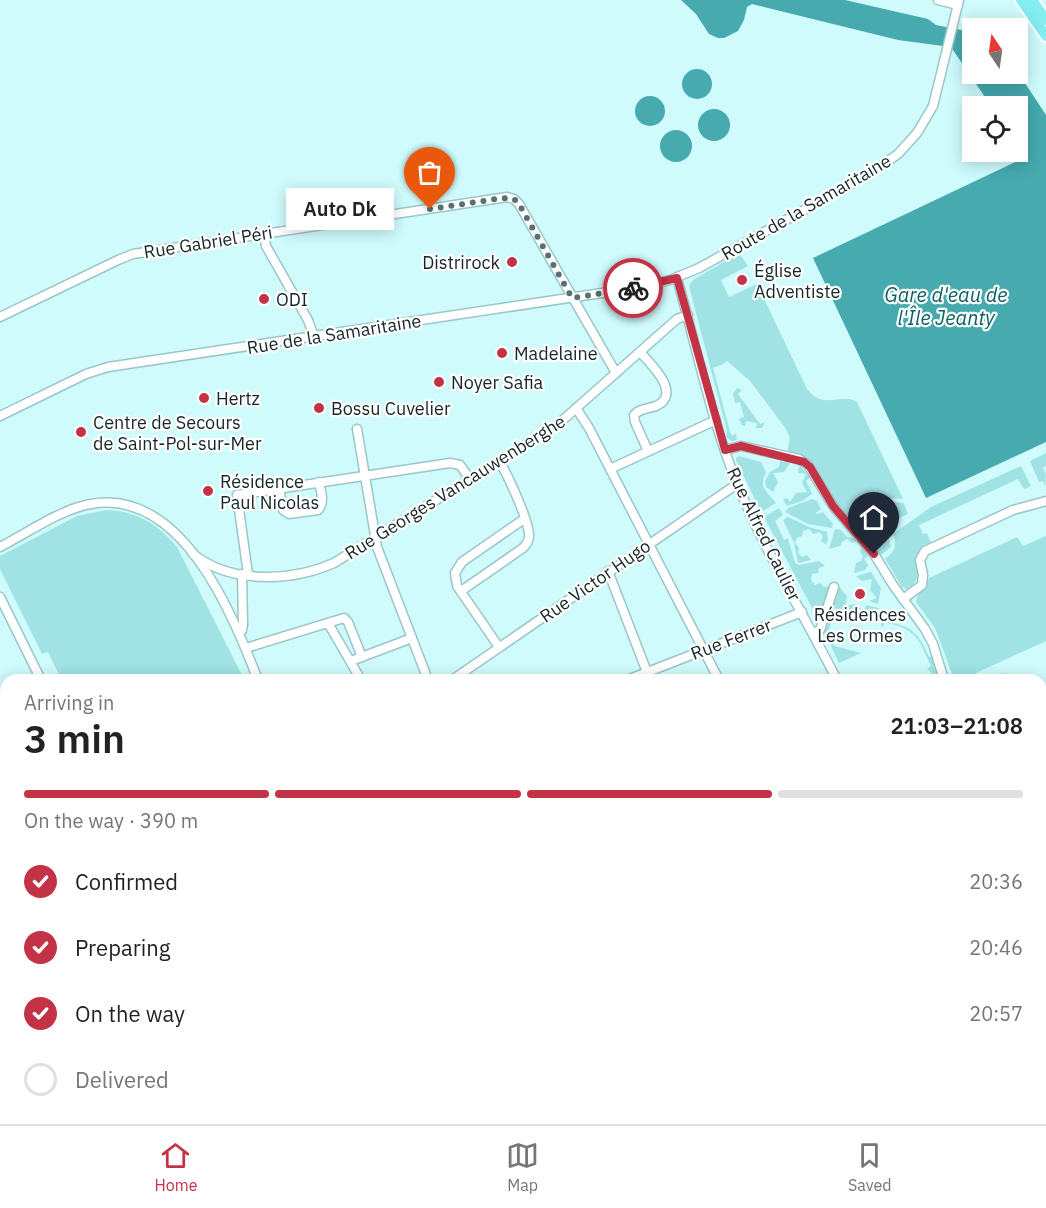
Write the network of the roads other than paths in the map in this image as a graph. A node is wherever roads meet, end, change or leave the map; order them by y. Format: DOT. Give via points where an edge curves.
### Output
graph roads {
  1 [pos="938,0"];
  2 [pos="958,2"];
  3 [pos="1027,2"];
  4 [pos="1044,29"];
  5 [pos="264,234"];
  6 [pos="677,278"];
  7 [pos="572,298"];
  8 [pos="688,315"];
  9 [pos="0,317"];
  10 [pos="314,337"];
  11 [pos="640,352"];
  12 [pos="616,373"];
  13 [pos="576,408"];
  14 [pos="0,416"];
  15 [pos="716,420"];
  16 [pos="357,429"];
  17 [pos="725,450"];
  18 [pos="648,451"];
  19 [pos="499,461"];
  20 [pos="610,470"];
  21 [pos="364,475"];
  22 [pos="470,479"];
  23 [pos="319,482"];
  24 [pos="737,483"];
  25 [pos="279,488"];
  26 [pos="1046,501"];
  27 [pos="524,519"];
  28 [pos="375,539"];
  29 [pos="649,543"];
  30 [pos="0,547"];
  31 [pos="193,554"];
  32 [pos="608,571"];
  33 [pos="245,574"];
  34 [pos="834,587"];
  35 [pos="461,591"];
  36 [pos="0,597"];
  37 [pos="903,599"];
  38 [pos="802,612"];
  39 [pos="328,623"];
  40 [pos="238,630"];
  41 [pos="813,633"];
  42 [pos="412,638"];
  43 [pos="500,647"];
  44 [pos="246,648"];
  45 [pos="704,650"];
  46 [pos="362,657"];
  47 [pos="351,662"];
  48 [pos="38,674"];
  49 [pos="256,674"];
  50 [pos="358,674"];
  51 [pos="426,674"];
  52 [pos="461,674"];
  53 [pos="648,674"];
  54 [pos="653,674"];
  55 [pos="716,674"];
  56 [pos="834,674"];
  57 [pos="942,674"];
  1 -- 2 [label="street"];
  2 -- 6 [label="street, Route de la Samaritaine" via="935,100 911,141 871,173"];
  3 -- 4 [label="main road"];
  5 -- 7 [label="street, Rue Gabriel Péri" via="512,198"];
  5 -- 9 [label="street, Rue Gabriel Péri" via="125,257"];
  5 -- 10 [label="street" via="266,246"];
  6 -- 7 [label="street, Rue de la Samaritaine"];
  6 -- 8 [label="street, Rue Alfred Caulier"];
  7 -- 10 [label="street, Rue de la Samaritaine"];
  7 -- 12 [label="street, Rue Gabriel Péri"];
  8 -- 11 [label="street, Rue Georges Vancauwenberghe" via="676,319"];
  8 -- 15 [label="street, Rue Alfred Caulier"];
  10 -- 14 [label="street, Rue de la Samaritaine" via="102,369"];
  11 -- 12 [label="street, Rue Georges Vancauwenberghe"];
  11 -- 18 [label="street" via="663,377 666,392 659,405 634,415"];
  12 -- 13 [label="street, Rue Georges Vancauwenberghe"];
  13 -- 19 [label="street, Rue Georges Vancauwenberghe" via="556,426"];
  13 -- 20 [label="street"];
  15 -- 17 [label="street, Rue Alfred Caulier"];
  15 -- 18 [label="street"];
  16 -- 21 [label="street"];
  17 -- 24 [label="street, Rue Alfred Caulier"];
  17 -- 37 [label="street" via="741,446 806,463 831,504 874,554"];
  18 -- 20 [label="street"];
  19 -- 22 [label="street, Rue Georges Vancauwenberghe"];
  19 -- 27 [label="street"];
  20 -- 29 [label="street"];
  21 -- 22 [label="street" via="452,463 462,466"];
  21 -- 23 [label="street"];
  21 -- 28 [label="street"];
  22 -- 28 [label="street, Rue Georges Vancauwenberghe"];
  23 -- 25 [label="street"];
  23 -- 25 [label="street" via="320,508 290,514 283,509"];
  24 -- 29 [label="street, Rue Victor Hugo"];
  24 -- 38 [label="street, Rue Alfred Caulier"];
  25 -- 33 [label="street" via="237,495"];
  26 -- 37 [label="street" via="1013,510 925,551 920,560 922,585"];
  27 -- 35 [label="street" via="530,536 525,546"];
  27 -- 35 [label="street" via="460,563 455,576"];
  28 -- 33 [label="street, Rue Georges Vancauwenberghe" via="344,559 308,573"];
  28 -- 42 [label="street"];
  29 -- 32 [label="street, Rue Victor Hugo"];
  29 -- 45 [label="street"];
  30 -- 31 [label="street" via="74,509 111,502 140,508 159,518"];
  31 -- 33 [label="street, Rue Georges Vancauwenberghe" via="211,565"];
  31 -- 40 [label="street"];
  32 -- 43 [label="street, Rue Victor Hugo"];
  32 -- 53 [label="street"];
  33 -- 40 [label="street" via="243,624 242,630"];
  34 -- 41 [label="street" via="820,630"];
  35 -- 43 [label="street"];
  36 -- 48 [label="street"];
  37 -- 57 [label="street" via="930,639"];
  38 -- 41 [label="street, Rue Alfred Caulier"];
  38 -- 45 [label="street, Rue Ferrer"];
  39 -- 44 [label="street"];
  39 -- 46 [label="street" via="347,619"];
  39 -- 47 [label="street"];
  40 -- 44 [label="street"];
  41 -- 56 [label="street, Rue Alfred Caulier"];
  42 -- 46 [label="street"];
  42 -- 51 [label="street"];
  43 -- 52 [label="street, Rue Victor Hugo"];
  44 -- 49 [label="street"];
  45 -- 54 [label="street, Rue Ferrer"];
  45 -- 55 [label="street"];
  46 -- 47 [label="street"];
  47 -- 50 [label="street"];
}
